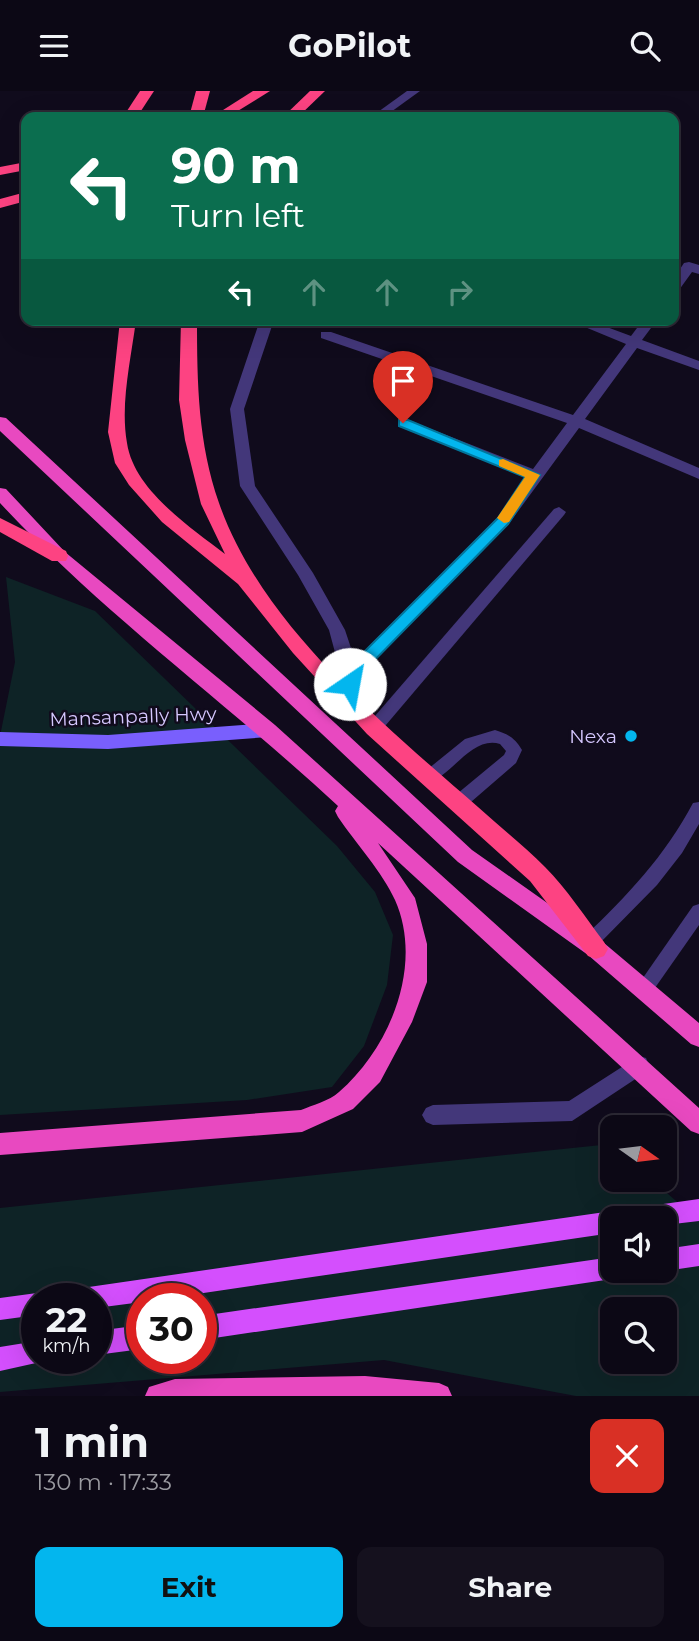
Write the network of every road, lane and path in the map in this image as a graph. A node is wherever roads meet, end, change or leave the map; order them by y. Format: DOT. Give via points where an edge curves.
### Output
graph roads {
  1 [pos="147,91"];
  2 [pos="203,91"];
  3 [pos="263,91"];
  4 [pos="318,91"];
  5 [pos="414,91"];
  6 [pos="133,112"];
  7 [pos="197,112"];
  8 [pos="228,112"];
  9 [pos="295,112"];
  10 [pos="384,112"];
  11 [pos="21,167"];
  12 [pos="0,171"];
  13 [pos="21,198"];
  14 [pos="0,204"];
  15 [pos="694,268"];
  16 [pos="679,282"];
  17 [pos="128,326"];
  18 [pos="189,326"];
  19 [pos="265,326"];
  20 [pos="592,326"];
  21 [pos="646,326"];
  22 [pos="326,335"];
  23 [pos="635,341"];
  24 [pos="699,366"];
  25 [pos="576,421"];
  26 [pos="0,422"];
  27 [pos="403,423"];
  28 [pos="699,474"];
  29 [pos="533,475"];
  30 [pos="0,493"];
  31 [pos="559,512"];
  32 [pos="0,524"];
  33 [pos="59,556"];
  34 [pos="249,586"];
  35 [pos="351,674"];
  36 [pos="345,697"];
  37 [pos="374,728"];
  38 [pos="268,730"];
  39 [pos="0,739"];
  40 [pos="429,777"];
  41 [pos="328,786"];
  42 [pos="458,803"];
  43 [pos="699,808"];
  44 [pos="699,911"];
  45 [pos="593,945"];
  46 [pos="644,991"];
  47 [pos="699,1037"];
  48 [pos="639,1065"];
  49 [pos="433,1115"];
  50 [pos="699,1123"];
  51 [pos="0,1144"];
  52 [pos="699,1210"];
  53 [pos="677,1213"];
  54 [pos="600,1224"];
  55 [pos="699,1255"];
  56 [pos="677,1258"];
  57 [pos="600,1270"];
  58 [pos="112,1295"];
  59 [pos="21,1306"];
  60 [pos="0,1308"];
  61 [pos="217,1326"];
  62 [pos="21,1356"];
  63 [pos="0,1359"];
  64 [pos="158,1396"];
  65 [pos="439,1396"];
  1 -- 6 [label="highway"];
  2 -- 7 [label="highway"];
  3 -- 8 [label="highway"];
  4 -- 9 [label="highway"];
  5 -- 10 [label="street"];
  11 -- 12 [label="highway"];
  13 -- 14 [label="highway"];
  15 -- 16 [label="street"];
  17 -- 34 [label="highway" via="118,445 128,471 144,493"];
  18 -- 34 [label="highway" via="188,400 194,440 211,504"];
  19 -- 35 [label="street" via="237,409 248,486 337,630"];
  20 -- 23 [label="street"];
  21 -- 23 [label="street"];
  22 -- 25 [label="street"];
  23 -- 24 [label="street"];
  23 -- 25 [label="street"];
  25 -- 28 [label="street"];
  25 -- 29 [label="street"];
  26 -- 45 [label="highway" via="465,856"];
  27 -- 29 [label="street"];
  29 -- 35 [label="street" via="503,521"];
  30 -- 33 [label="highway"];
  31 -- 37 [label="lane"];
  32 -- 33 [label="highway"];
  33 -- 38 [label="highway"];
  34 -- 36 [label="highway"];
  35 -- 36 [label="street"];
  36 -- 37 [label="highway"];
  37 -- 40 [label="highway"];
  38 -- 39 [label="main road, Mansanpally Hwy" via="108,742"];
  38 -- 41 [label="highway"];
  40 -- 42 [label="highway"];
  40 -- 42 [label="lane" via="469,743 500,738 510,743 514,750 510,759"];
  41 -- 48 [label="highway"];
  41 -- 51 [label="highway" via="405,898 416,944 415,982 401,1022 372,1075 345,1102 302,1121"];
  42 -- 45 [label="highway" via="538,874"];
  43 -- 45 [label="lane" via="683,841 656,878"];
  44 -- 46 [label="lane"];
  45 -- 46 [label="highway"];
  46 -- 47 [label="highway"];
  48 -- 49 [label="street" via="572,1111"];
  48 -- 50 [label="highway"];
  52 -- 53 [label="main road"];
  54 -- 58 [label="main road"];
  55 -- 56 [label="main road"];
  57 -- 61 [label="main road"];
  59 -- 60 [label="main road"];
  62 -- 63 [label="main road"];
  64 -- 65 [label="highway" via="320,1389"];
}
